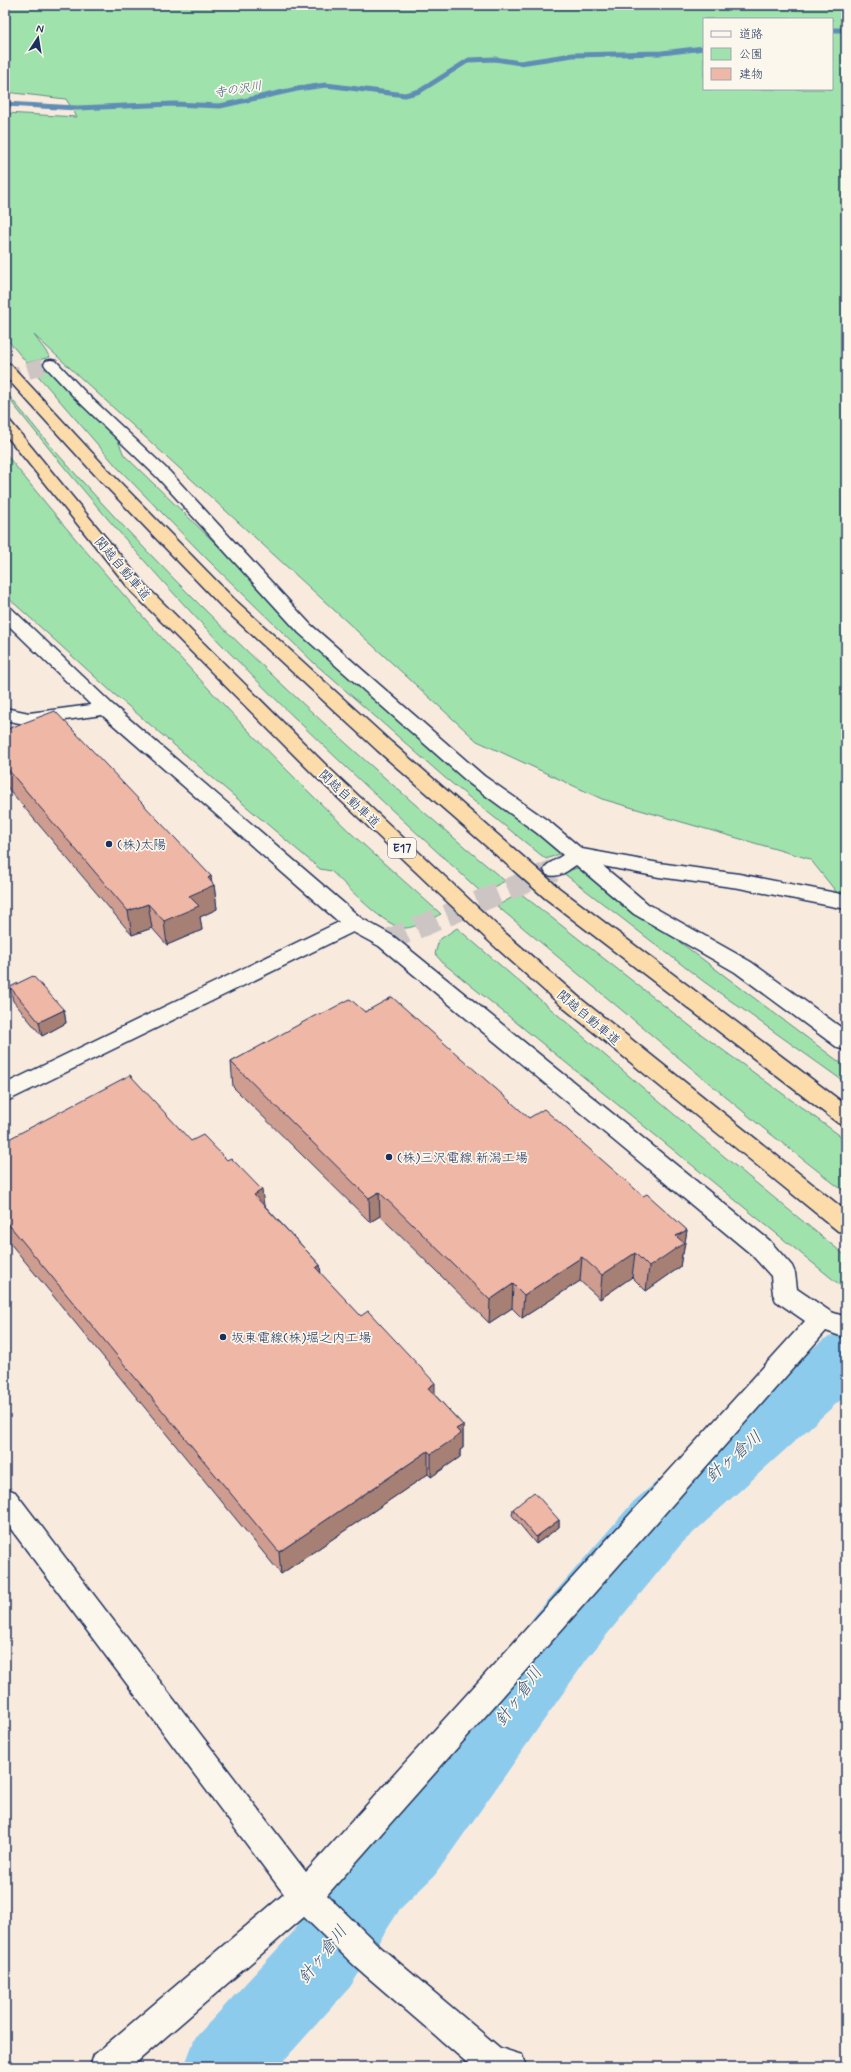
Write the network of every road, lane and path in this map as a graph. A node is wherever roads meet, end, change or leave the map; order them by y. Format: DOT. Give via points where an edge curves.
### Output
graph roads {
  1 [pos="51,364"];
  2 [pos="5,367"];
  3 [pos="5,424"];
  4 [pos="5,612"];
  5 [pos="106,709"];
  6 [pos="5,714"];
  7 [pos="577,855"];
  8 [pos="554,870"];
  9 [pos="846,902"];
  10 [pos="354,923"];
  11 [pos="846,1042"];
  12 [pos="5,1094"];
  13 [pos="846,1117"];
  14 [pos="846,1224"];
  15 [pos="834,1324"];
  16 [pos="5,1500"];
  17 [pos="305,1896"];
  18 [pos="106,2067"];
  19 [pos="510,2067"];
  1 -- 7 [label="street" via="163,474 305,629 477,780"];
  2 -- 13 [label="highway" via="228,603 384,746 552,893"];
  3 -- 14 [label="highway, 関越自動車道 / E17" via="138,588 324,774 572,1004"];
  4 -- 5 [label="street"];
  5 -- 6 [label="street" via="29,718"];
  5 -- 10 [label="street"];
  7 -- 8 [label="street"];
  7 -- 9 [label="street" via="739,881"];
  7 -- 11 [label="street" via="641,909 743,967"];
  10 -- 12 [label="street"];
  10 -- 15 [label="street" via="386,942 760,1247 783,1273 785,1294"];
  15 -- 17 [label="street"];
  16 -- 17 [label="street"];
  17 -- 18 [label="street"];
  17 -- 19 [label="street" via="367,1956 491,2062"];
}
